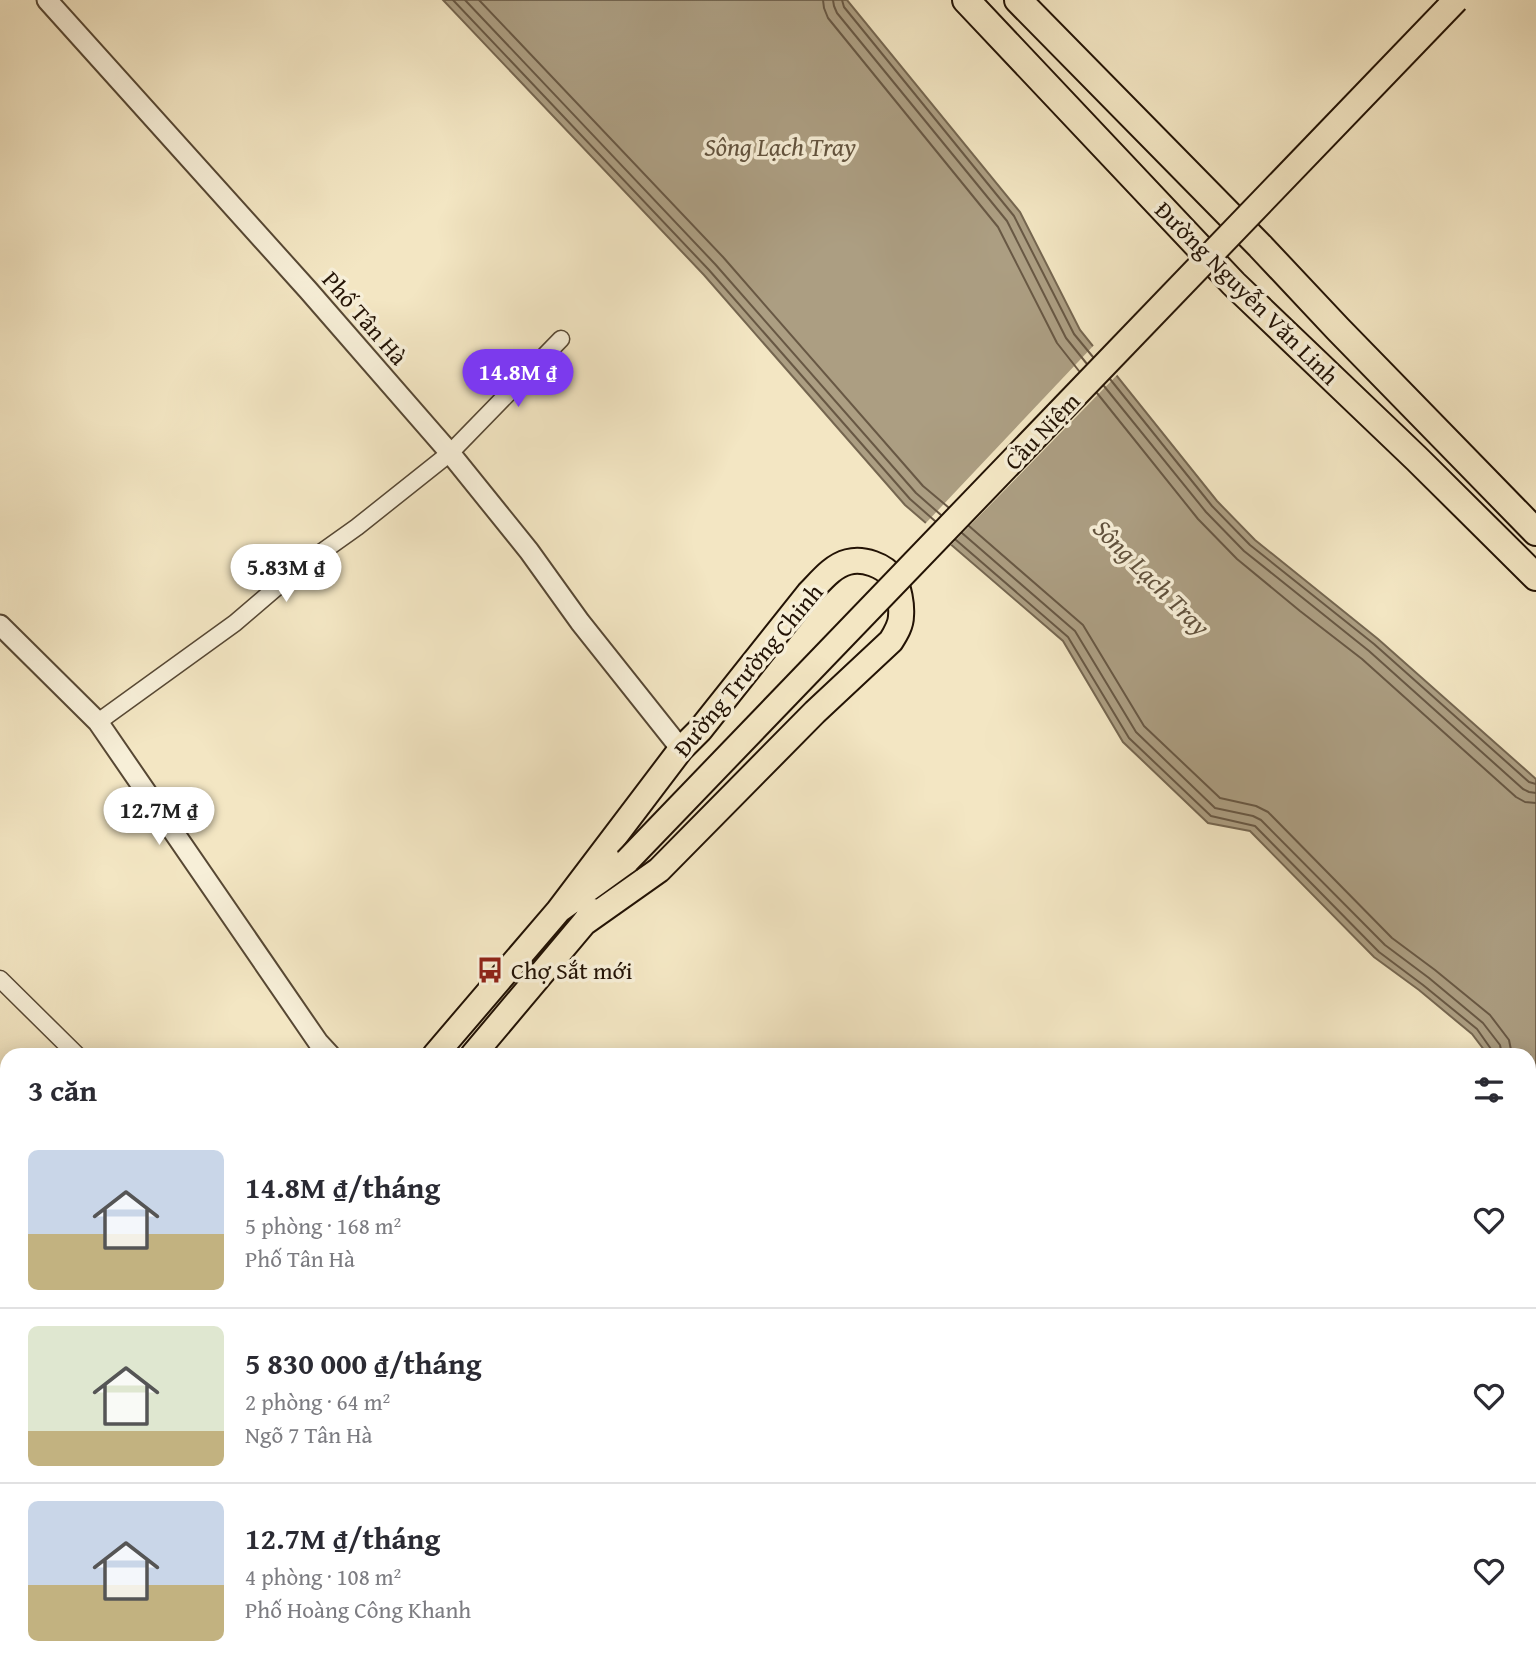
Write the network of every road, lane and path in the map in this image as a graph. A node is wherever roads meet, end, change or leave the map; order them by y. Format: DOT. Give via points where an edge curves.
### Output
graph roads {
  1 [pos="47,0"];
  2 [pos="966,0"];
  3 [pos="1018,0"];
  4 [pos="1457,0"];
  5 [pos="561,339"];
  6 [pos="450,453"];
  7 [pos="1535,530"];
  8 [pos="1536,578"];
  9 [pos="0,625"];
  10 [pos="98,722"];
  11 [pos="681,749"];
  12 [pos="627,861"];
  13 [pos="559,909"];
  14 [pos="584,923"];
  15 [pos="0,979"];
  16 [pos="70,1048"];
  17 [pos="324,1048"];
  18 [pos="441,1048"];
  19 [pos="479,1048"];
  1 -- 6 [label="street, Phố Tân Hà"];
  2 -- 8 [label="highway, Đường Nguyễn Văn Linh" via="1234,284"];
  3 -- 7 [label="highway, Đường Nguyễn Văn Linh"];
  4 -- 12 [label="main road, Cầu Niệm, bridge"];
  5 -- 6 [label="street"];
  6 -- 10 [label="street" via="235,623"];
  6 -- 11 [label="street, Phố Tân Hà"];
  9 -- 10 [label="street"];
  10 -- 17 [label="street"];
  11 -- 13 [label="main road, Đường Trường Chinh"];
  11 -- 14 [label="main road, Đường Trường Chinh" via="830,572 848,562 864,561 893,578 901,618 891,641 659,870"];
  12 -- 13 [label="main road, Đường Trường Chinh"];
  12 -- 14 [label="main road, Đường Trường Chinh"];
  13 -- 18 [label="main road, Đường Trường Chinh"];
  14 -- 19 [label="main road, Đường Trường Chinh"];
  15 -- 16 [label="street"];
}
